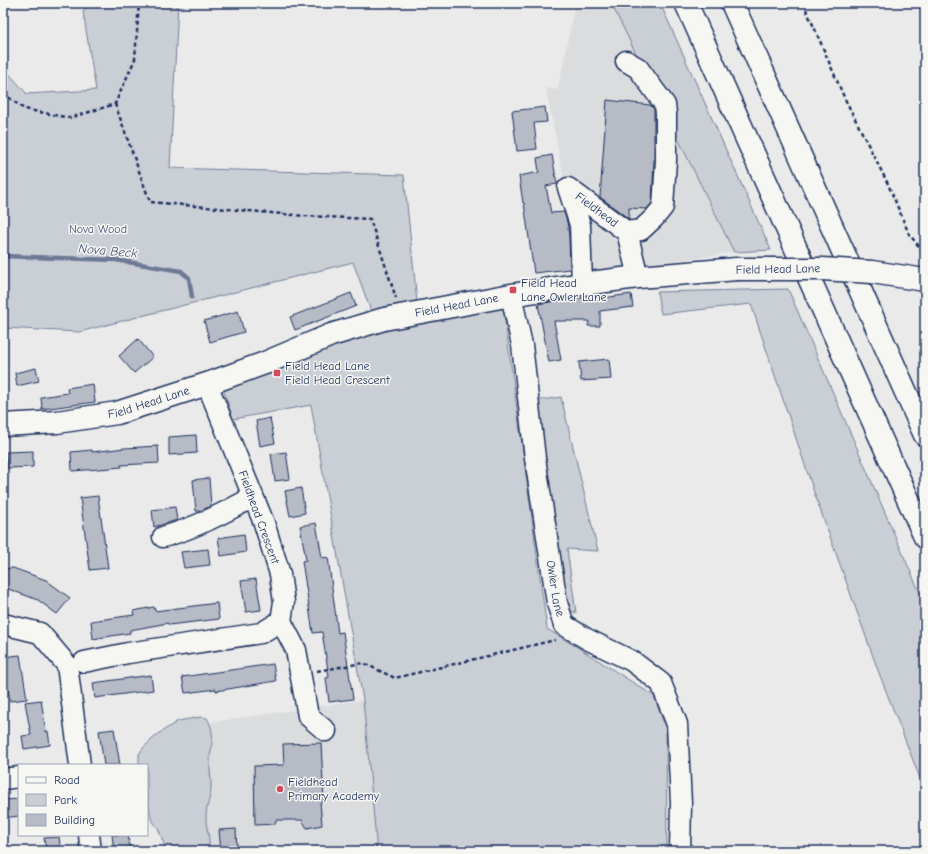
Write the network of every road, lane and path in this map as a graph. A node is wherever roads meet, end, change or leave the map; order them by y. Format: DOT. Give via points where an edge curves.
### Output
graph roads {
  1 [pos="140,3"];
  2 [pos="686,3"];
  3 [pos="732,3"];
  4 [pos="803,3"];
  5 [pos="626,61"];
  6 [pos="3,93"];
  7 [pos="115,104"];
  8 [pos="627,232"];
  9 [pos="925,254"];
  10 [pos="638,277"];
  11 [pos="925,280"];
  12 [pos="582,284"];
  13 [pos="511,295"];
  14 [pos="402,315"];
  15 [pos="207,384"];
  16 [pos="3,425"];
  17 [pos="925,435"];
  18 [pos="253,497"];
  19 [pos="163,537"];
  20 [pos="925,537"];
  21 [pos="281,621"];
  22 [pos="3,624"];
  23 [pos="579,634"];
  24 [pos="84,662"];
  25 [pos="300,674"];
  26 [pos="326,731"];
  27 [pos="80,764"];
  28 [pos="18,777"];
  29 [pos="3,779"];
  30 [pos="89,836"];
  31 [pos="91,851"];
  32 [pos="680,851"];
  1 -- 7 [label="path" via="135,59"];
  2 -- 20 [label="main road"];
  3 -- 17 [label="main road"];
  4 -- 9 [label="path" via="909,234"];
  5 -- 8 [label="street" via="638,68 665,105 666,113 662,207 641,230"];
  6 -- 7 [label="path" via="24,109 70,118"];
  7 -- 14 [label="path" via="150,202 305,216 370,219"];
  8 -- 10 [label="street, Fieldhead"];
  8 -- 12 [label="street, Fieldhead" via="568,188 580,225"];
  10 -- 11 [label="main road, Field Head Lane, bridge" via="737,270 822,269 872,272"];
  10 -- 12 [label="main road, Field Head Lane"];
  12 -- 13 [label="main road, Field Head Lane"];
  13 -- 14 [label="main road, Field Head Lane"];
  13 -- 23 [label="street, Owler Lane" via="522,345 535,458 557,603 564,625"];
  14 -- 15 [label="main road, Field Head Lane" via="331,335 265,364"];
  15 -- 16 [label="main road, Field Head Lane" via="117,413 57,422"];
  15 -- 18 [label="street, Fieldhead Crescent"];
  18 -- 19 [label="street" via="220,515"];
  18 -- 21 [label="street, Fieldhead Crescent" via="280,574 284,602"];
  21 -- 24 [label="street" via="261,632"];
  21 -- 25 [label="street" via="296,650"];
  22 -- 27 [label="street" via="40,633 67,665"];
  23 -- 25 [label="path" via="395,678 363,663"];
  23 -- 32 [label="street, Owler Lane" via="632,661 661,683 677,724 682,803"];
  25 -- 26 [label="street" via="308,716"];
  28 -- 29 [label="street"];
  30 -- 31 [label="street"];
}
